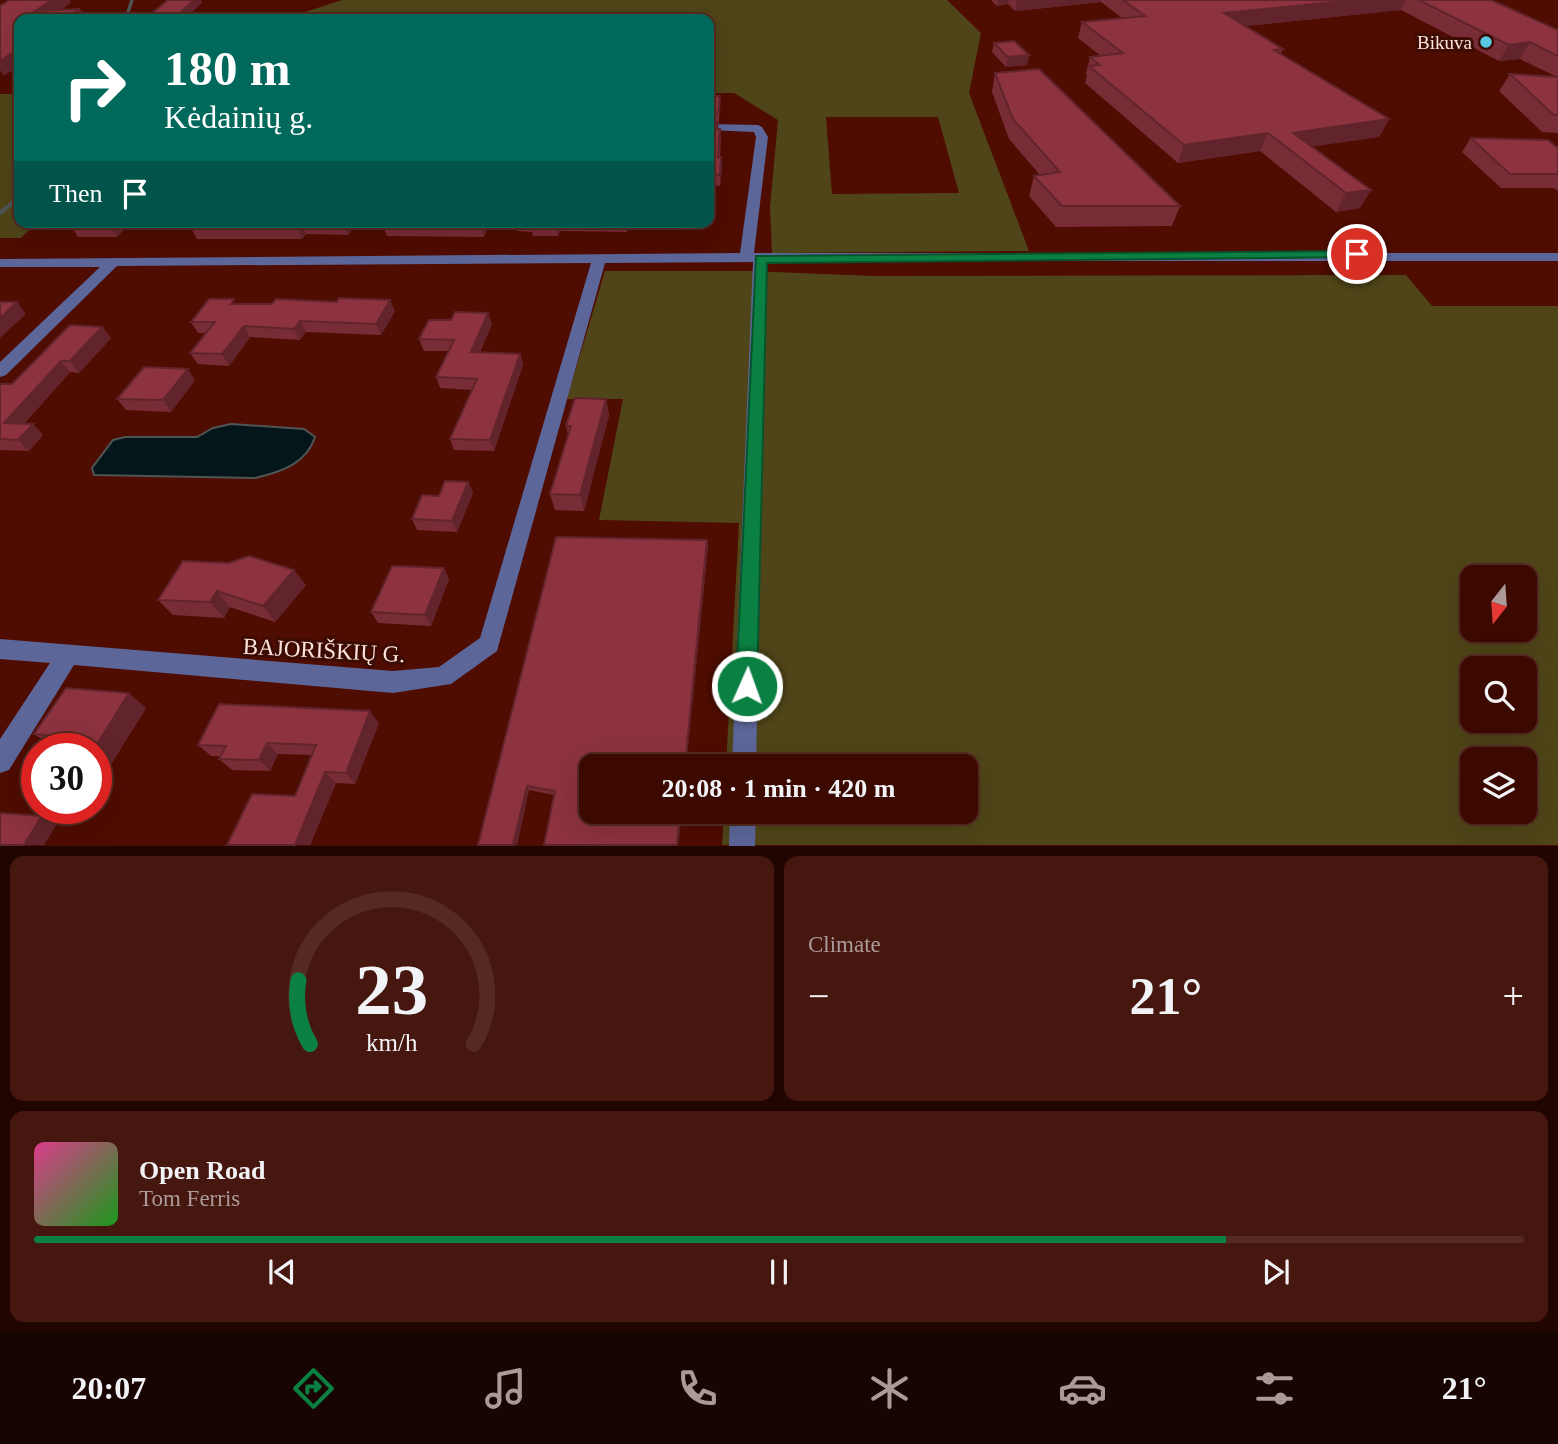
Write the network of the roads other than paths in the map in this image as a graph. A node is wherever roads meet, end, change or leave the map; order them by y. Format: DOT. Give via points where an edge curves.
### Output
graph roads {
  1 [pos="714,127"];
  2 [pos="1558,257"];
  3 [pos="753,259"];
  4 [pos="599,260"];
  5 [pos="114,261"];
  6 [pos="0,263"];
  7 [pos="0,371"];
  8 [pos="0,649"];
  9 [pos="68,655"];
  10 [pos="744,754"];
  11 [pos="0,761"];
  12 [pos="742,824"];
  13 [pos="741,845"];
  1 -- 3 [label="street" via="758,129 762,136"];
  2 -- 3 [label="street" via="1330,254"];
  3 -- 4 [label="street"];
  3 -- 10 [label="street"];
  4 -- 5 [label="street"];
  4 -- 9 [label="street, BAJORIŠKIŲ G." via="489,644 443,677 393,682"];
  5 -- 6 [label="street"];
  5 -- 7 [label="street"];
  8 -- 9 [label="street, BAJORIŠKIŲ G."];
  9 -- 11 [label="street"];
  12 -- 13 [label="street"];
}
